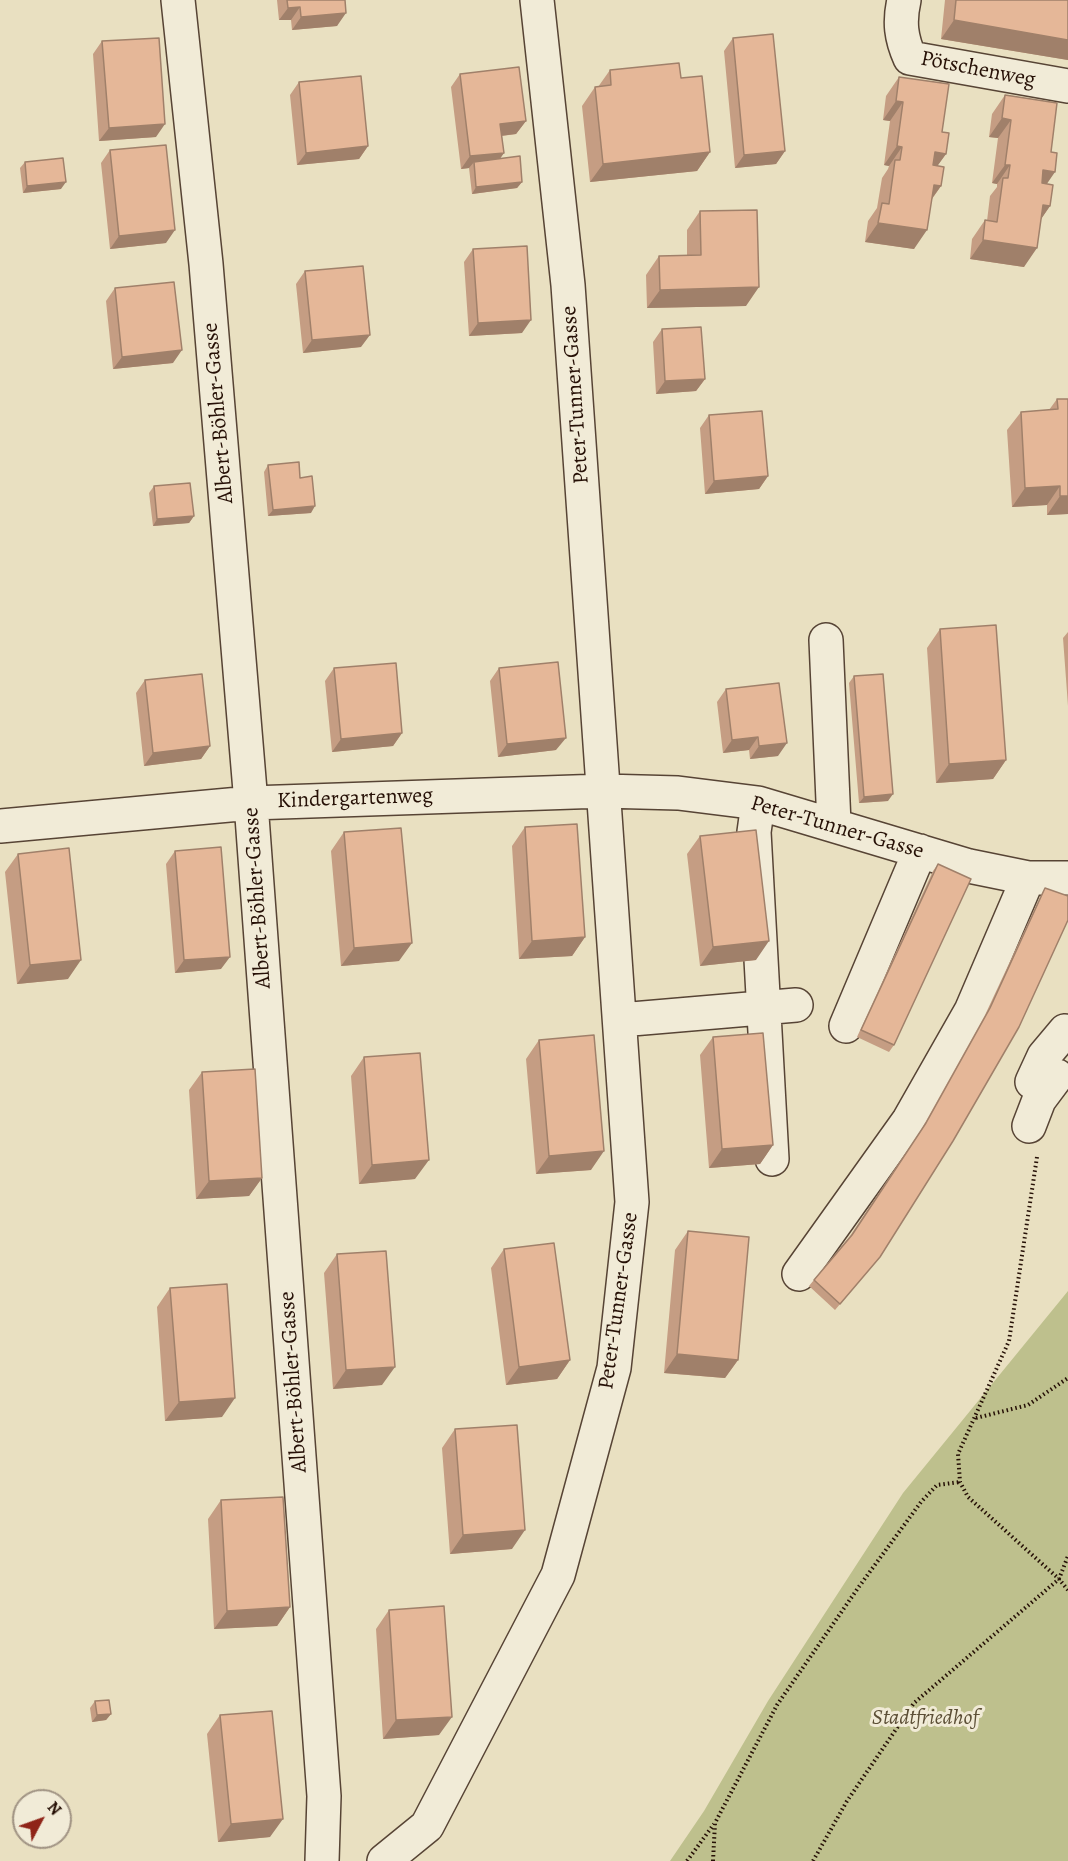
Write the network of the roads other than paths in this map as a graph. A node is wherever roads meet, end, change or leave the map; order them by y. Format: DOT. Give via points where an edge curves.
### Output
graph roads {
  1 [pos="178,0"];
  2 [pos="537,0"];
  3 [pos="903,0"];
  4 [pos="1068,86"];
  5 [pos="826,640"];
  6 [pos="603,791"];
  7 [pos="251,803"];
  8 [pos="758,803"];
  9 [pos="834,824"];
  10 [pos="0,826"];
  11 [pos="920,851"];
  12 [pos="1028,878"];
  13 [pos="1068,878"];
  14 [pos="796,1005"];
  15 [pos="764,1007"];
  16 [pos="620,1020"];
  17 [pos="846,1026"];
  18 [pos="1065,1031"];
  19 [pos="1034,1140"];
  20 [pos="772,1159"];
  21 [pos="799,1274"];
  22 [pos="322,1861"];
  23 [pos="384,1861"];
  1 -- 7 [label="street, Albert-Böhler-Gasse" via="207,264"];
  2 -- 6 [label="street, Peter-Tunner-Gasse" via="568,285"];
  3 -- 4 [label="street, Pötschenweg" via="902,40 910,58"];
  5 -- 9 [label="street"];
  6 -- 7 [label="street, Kindergartenweg"];
  6 -- 8 [label="street, Peter-Tunner-Gasse" via="678,793"];
  6 -- 16 [label="street, Peter-Tunner-Gasse"];
  7 -- 10 [label="street, Kindergartenweg"];
  7 -- 22 [label="street, Albert-Böhler-Gasse" via="324,1796"];
  8 -- 9 [label="street, Peter-Tunner-Gasse"];
  8 -- 15 [label="street" via="754,832"];
  9 -- 11 [label="street, Peter-Tunner-Gasse"];
  11 -- 12 [label="street, Peter-Tunner-Gasse"];
  11 -- 17 [label="street"];
  12 -- 13 [label="street, Peter-Tunner-Gasse"];
  12 -- 21 [label="street" via="971,1011 909,1120"];
  14 -- 15 [label="street"];
  15 -- 16 [label="street"];
  15 -- 20 [label="street"];
  16 -- 23 [label="street, Peter-Tunner-Gasse" via="632,1202 614,1368 558,1575 427,1826"];
  18 -- 19 [label="street" via="1044,1056"];
}
